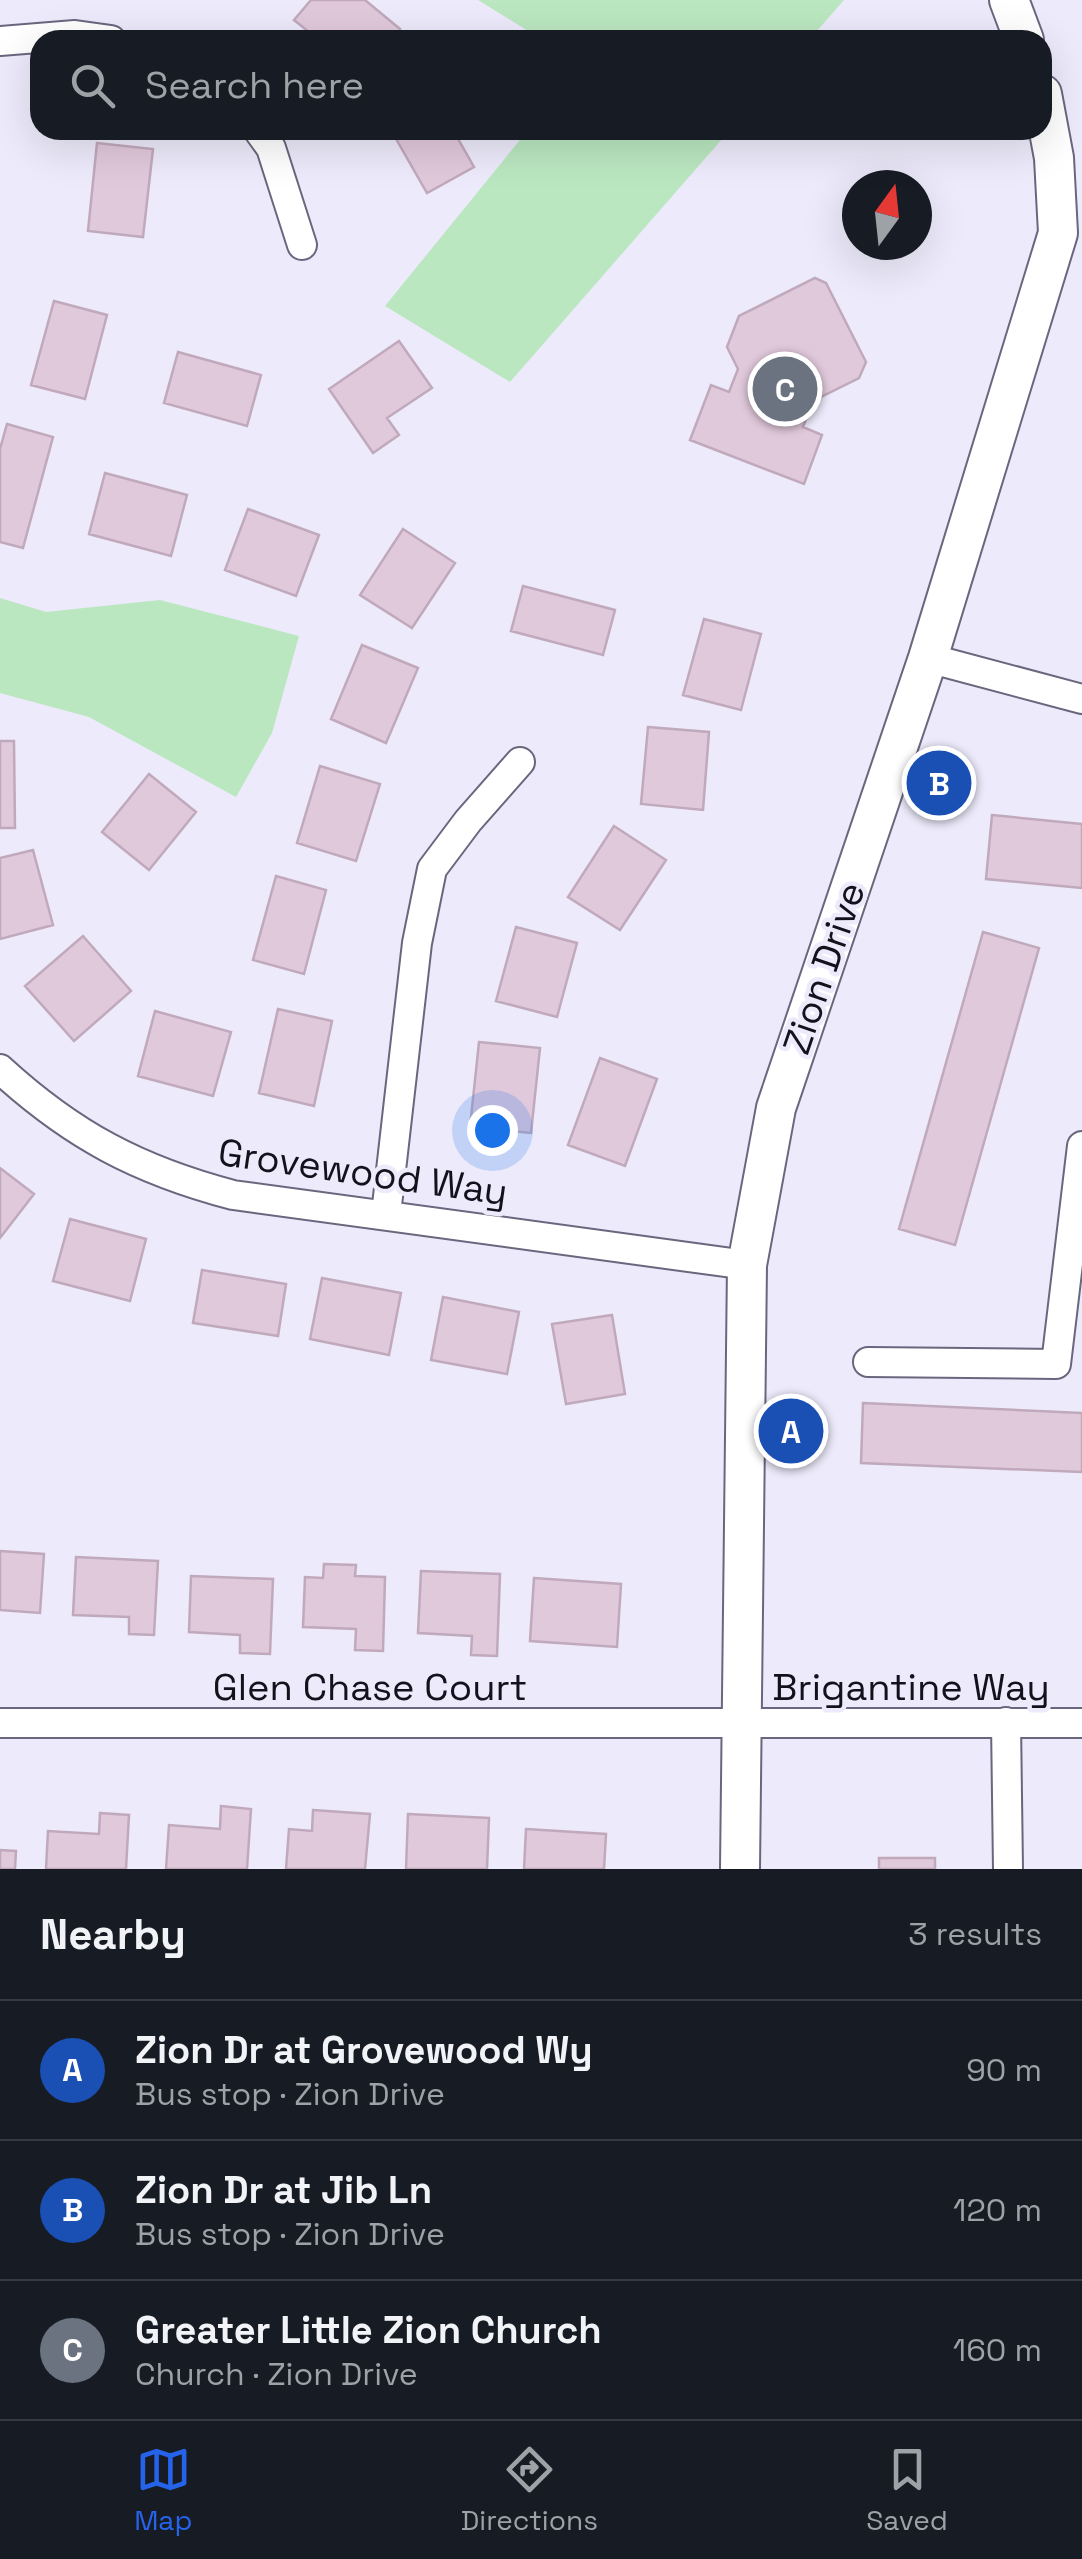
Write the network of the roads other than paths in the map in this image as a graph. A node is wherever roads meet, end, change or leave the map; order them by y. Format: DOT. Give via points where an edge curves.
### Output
graph roads {
  1 [pos="1009,0"];
  2 [pos="1020,30"];
  3 [pos="30,39"];
  4 [pos="0,41"];
  5 [pos="265,140"];
  6 [pos="1051,140"];
  7 [pos="302,245"];
  8 [pos="928,658"];
  9 [pos="1082,698"];
  10 [pos="520,762"];
  11 [pos="0,1069"];
  12 [pos="1082,1146"];
  13 [pos="386,1214"];
  14 [pos="747,1265"];
  15 [pos="868,1362"];
  16 [pos="1006,1722"];
  17 [pos="1082,1723"];
  18 [pos="0,1724"];
  19 [pos="740,1725"];
  20 [pos="740,1869"];
  21 [pos="1008,1869"];
  1 -- 2 [label="street"];
  3 -- 4 [label="street"];
  5 -- 7 [label="street"];
  6 -- 8 [label="street, Zion Drive" via="1058,232"];
  8 -- 9 [label="street"];
  8 -- 14 [label="street, Zion Drive" via="776,1108"];
  10 -- 13 [label="street" via="432,869 417,943"];
  11 -- 13 [label="street, Grovewood Way" via="81,1134 182,1181 233,1195"];
  12 -- 15 [label="street" via="1056,1364"];
  13 -- 14 [label="street, Grovewood Way"];
  14 -- 19 [label="street, Zion Drive"];
  16 -- 17 [label="street, Brigantine Way"];
  16 -- 19 [label="street, Brigantine Way"];
  16 -- 21 [label="street"];
  18 -- 19 [label="street, Glen Chase Court"];
  19 -- 20 [label="street, Zion Drive"];
}
